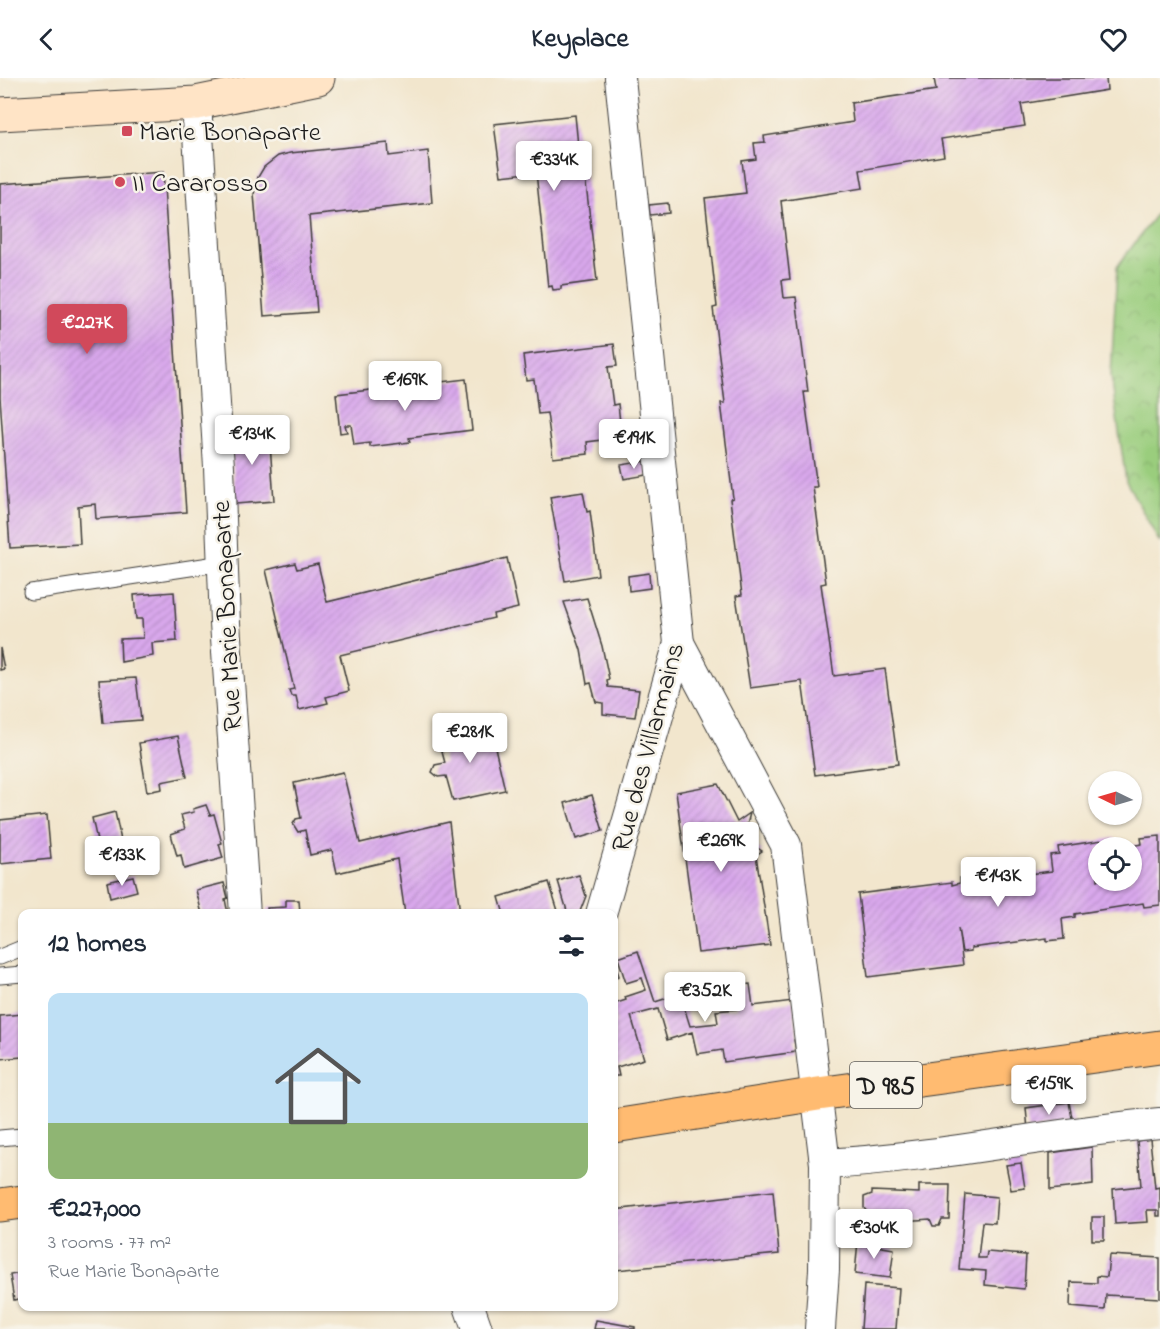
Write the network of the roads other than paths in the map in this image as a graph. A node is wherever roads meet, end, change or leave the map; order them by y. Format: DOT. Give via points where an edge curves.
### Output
graph roads {
  1 [pos="318,78"];
  2 [pos="620,78"];
  3 [pos="196,103"];
  4 [pos="0,114"];
  5 [pos="223,563"];
  6 [pos="31,592"];
  7 [pos="679,643"];
  8 [pos="245,909"];
  9 [pos="602,909"];
  10 [pos="18,950"];
  11 [pos="0,957"];
  12 [pos="18,974"];
  13 [pos="0,976"];
  14 [pos="1160,1047"];
  15 [pos="818,1094"];
  16 [pos="1160,1123"];
  17 [pos="618,1125"];
  18 [pos="18,1136"];
  19 [pos="0,1138"];
  20 [pos="825,1164"];
  21 [pos="18,1203"];
  22 [pos="0,1205"];
  23 [pos="471,1311"];
  24 [pos="477,1329"];
  25 [pos="820,1329"];
  1 -- 3 [label="main road"];
  2 -- 7 [label="street, Rue des Villarmains"];
  3 -- 4 [label="main road"];
  3 -- 5 [label="street, Rue Marie Bonaparte"];
  5 -- 6 [label="lane"];
  5 -- 8 [label="street, Rue Marie Bonaparte"];
  7 -- 9 [label="street, Rue des Villarmains"];
  7 -- 15 [label="street" via="786,845"];
  10 -- 11 [label="lane"];
  12 -- 13 [label="lane"];
  14 -- 15 [label="main road, D 985"];
  15 -- 17 [label="main road, D 985"];
  15 -- 20 [label="street"];
  16 -- 20 [label="street" via="926,1156"];
  18 -- 19 [label="lane"];
  20 -- 25 [label="street"];
  21 -- 22 [label="main road"];
  23 -- 24 [label="street"];
}
